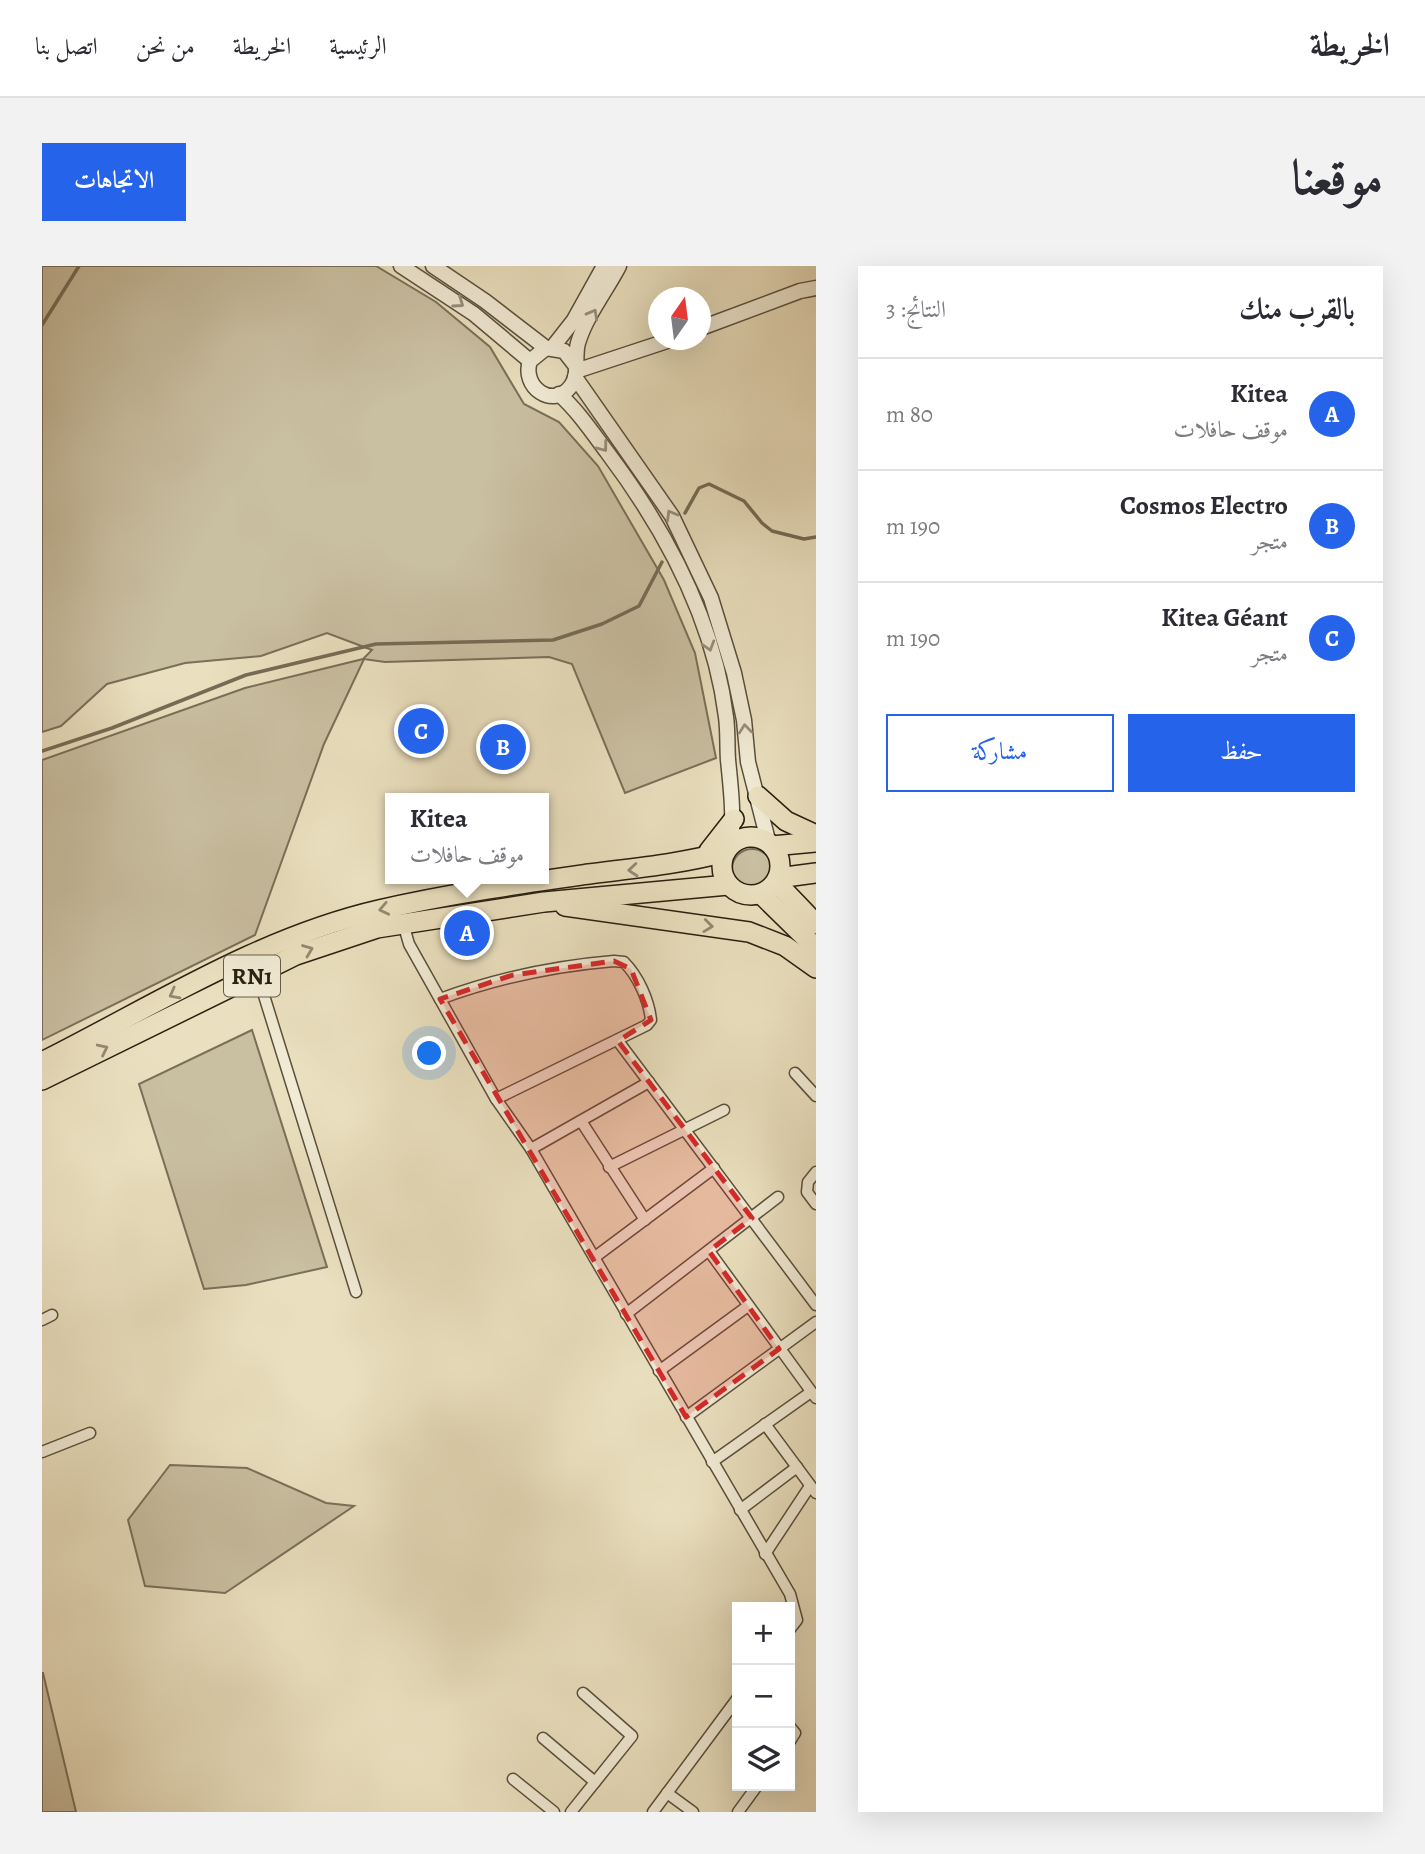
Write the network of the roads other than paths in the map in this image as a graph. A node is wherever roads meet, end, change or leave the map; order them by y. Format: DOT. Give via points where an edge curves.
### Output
graph roads {
  1 [pos="401,266"];
  2 [pos="433,266"];
  3 [pos="604,266"];
  4 [pos="620,266"];
  5 [pos="816,288"];
  6 [pos="711,324"];
  7 [pos="648,347"];
  8 [pos="549,348"];
  9 [pos="530,361"];
  10 [pos="575,371"];
  11 [pos="559,394"];
  12 [pos="758,796"];
  13 [pos="734,819"];
  14 [pos="816,835"];
  15 [pos="816,842"];
  16 [pos="771,845"];
  17 [pos="728,849"];
  18 [pos="700,859"];
  19 [pos="816,873"];
  20 [pos="549,881"];
  21 [pos="531,884"];
  22 [pos="728,885"];
  23 [pos="772,885"];
  24 [pos="544,902"];
  25 [pos="403,923"];
  26 [pos="816,924"];
  27 [pos="816,948"];
  28 [pos="816,968"];
  29 [pos="257,973"];
  30 [pos="440,999"];
  31 [pos="618,1041"];
  32 [pos="42,1062"];
  33 [pos="795,1073"];
  34 [pos="42,1080"];
  35 [pos="649,1082"];
  36 [pos="816,1096"];
  37 [pos="496,1100"];
  38 [pos="724,1110"];
  39 [pos="581,1121"];
  40 [pos="684,1128"];
  41 [pos="531,1149"];
  42 [pos="609,1167"];
  43 [pos="714,1168"];
  44 [pos="816,1172"];
  45 [pos="778,1197"];
  46 [pos="816,1204"];
  47 [pos="752,1218"];
  48 [pos="645,1220"];
  49 [pos="709,1251"];
  50 [pos="595,1257"];
  51 [pos="356,1292"];
  52 [pos="748,1306"];
  53 [pos="816,1306"];
  54 [pos="626,1314"];
  55 [pos="816,1322"];
  56 [pos="779,1349"];
  57 [pos="659,1371"];
  58 [pos="813,1395"];
  59 [pos="685,1417"];
  60 [pos="765,1424"];
  61 [pos="90,1433"];
  62 [pos="42,1452"];
  63 [pos="712,1462"];
  64 [pos="797,1467"];
  65 [pos="813,1489"];
  66 [pos="740,1510"];
  67 [pos="765,1554"];
  68 [pos="792,1602"];
  69 [pos="583,1693"];
  70 [pos="732,1706"];
  71 [pos="543,1738"];
  72 [pos="513,1779"];
  73 [pos="595,1782"];
  74 [pos="753,1791"];
  75 [pos="667,1793"];
  76 [pos="554,1812"];
  77 [pos="571,1812"];
  78 [pos="653,1812"];
  79 [pos="693,1812"];
  80 [pos="738,1812"];
  1 -- 9 [label="street, one-way" via="474,314"];
  2 -- 8 [label="street"];
  3 -- 8 [label="street" via="570,327"];
  10 -- 4 [label="street, one-way" via="582,333"];
  5 -- 6 [label="street"];
  7 -- 10 [label="street"];
  8 -- 9 [label="street"];
  8 -- 10 [label="street" via="568,355"];
  9 -- 11 [label="street" via="528,373 536,390"];
  10 -- 11 [label="street" via="570,388"];
  12 -- 10 [label="street, one-way" via="723,630 696,565 672,516"];
  11 -- 13 [label="street, one-way" via="639,496 666,540 696,608 726,717"];
  12 -- 14 [label="highway" via="786,821"];
  12 -- 16 [label="street"];
  13 -- 17 [label="street"];
  13 -- 18 [label="highway"];
  15 -- 16 [label="highway, RN1"];
  16 -- 17 [label="highway, RN1" via="747,837"];
  16 -- 23 [label="highway" via="780,862"];
  17 -- 18 [label="highway, RN1"];
  17 -- 22 [label="highway" via="722,869"];
  18 -- 20 [label="highway, RN1, one-way"];
  19 -- 23 [label="highway, RN1"];
  21 -- 32 [label="highway, RN1, one-way" via="380,909 336,921 251,953"];
  22 -- 23 [label="highway, RN1" via="741,894"];
  22 -- 24 [label="highway, RN1"];
  23 -- 26 [label="highway"];
  23 -- 27 [label="highway"];
  24 -- 25 [label="highway, RN1"];
  24 -- 28 [label="highway, one-way" via="749,932 785,946"];
  29 -- 25 [label="highway, RN1, one-way" via="319,946"];
  25 -- 30 [label="street" via="409,944"];
  34 -- 29 [label="highway, RN1, one-way"];
  29 -- 51 [label="street"];
  30 -- 31 [label="street" via="513,975 624,962 647,1002 651,1020"];
  30 -- 37 [label="street"];
  31 -- 35 [label="street"];
  31 -- 37 [label="street"];
  33 -- 36 [label="street"];
  35 -- 39 [label="street"];
  35 -- 40 [label="street"];
  37 -- 41 [label="street"];
  38 -- 40 [label="street"];
  39 -- 41 [label="street"];
  39 -- 42 [label="street"];
  40 -- 42 [label="street"];
  40 -- 43 [label="street"];
  41 -- 50 [label="street"];
  42 -- 48 [label="street"];
  43 -- 47 [label="street"];
  43 -- 48 [label="street"];
  44 -- 46 [label="street" via="807,1192"];
  45 -- 47 [label="street"];
  47 -- 49 [label="street"];
  47 -- 53 [label="street"];
  48 -- 50 [label="street"];
  49 -- 52 [label="street"];
  49 -- 54 [label="street"];
  50 -- 54 [label="street"];
  52 -- 56 [label="street"];
  52 -- 57 [label="street"];
  54 -- 57 [label="street"];
  55 -- 56 [label="street"];
  56 -- 58 [label="street"];
  56 -- 59 [label="street"];
  57 -- 59 [label="street"];
  58 -- 60 [label="street"];
  59 -- 63 [label="street"];
  60 -- 63 [label="street"];
  60 -- 64 [label="street"];
  61 -- 62 [label="street"];
  63 -- 66 [label="street"];
  64 -- 65 [label="street"];
  64 -- 66 [label="street"];
  65 -- 67 [label="street"];
  66 -- 67 [label="street"];
  67 -- 68 [label="street"];
  69 -- 73 [label="street" via="632,1736"];
  70 -- 75 [label="street"];
  71 -- 73 [label="street"];
  72 -- 76 [label="street"];
  73 -- 77 [label="street"];
  74 -- 80 [label="street"];
  75 -- 78 [label="street"];
  75 -- 79 [label="street"];
}
